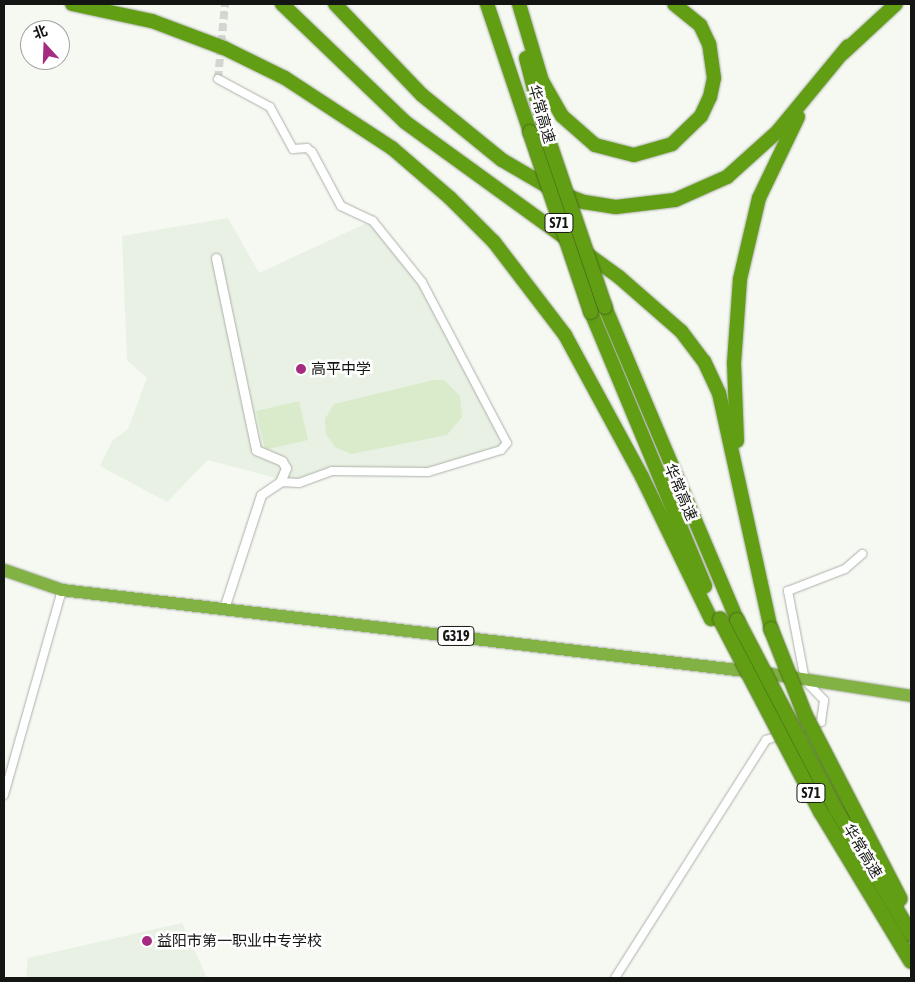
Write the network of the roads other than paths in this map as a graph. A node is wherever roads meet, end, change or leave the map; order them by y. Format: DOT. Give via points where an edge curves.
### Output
graph roads {
  1 [pos="72,4"];
  2 [pos="282,4"];
  3 [pos="334,4"];
  4 [pos="487,4"];
  5 [pos="495,4"];
  6 [pos="511,4"];
  7 [pos="519,4"];
  8 [pos="674,4"];
  9 [pos="896,4"];
  10 [pos="521,24"];
  11 [pos="498,30"];
  12 [pos="848,46"];
  13 [pos="218,79"];
  14 [pos="216,258"];
  15 [pos="740,480"];
  16 [pos="280,482"];
  17 [pos="862,554"];
  18 [pos="4,570"];
  19 [pos="62,590"];
  20 [pos="224,608"];
  21 [pos="716,619"];
  22 [pos="805,680"];
  23 [pos="911,696"];
  24 [pos="4,795"];
  25 [pos="911,919"];
  26 [pos="911,934"];
  27 [pos="911,961"];
  28 [pos="615,978"];
  1 -- 21 [label="highway" via="152,22 224,48 285,78 392,148 450,198 494,242 565,335"];
  2 -- 15 [label="highway" via="406,122 619,277 681,330 704,361 719,393"];
  3 -- 12 [label="highway" via="422,95 502,160 555,191 616,206 675,200 727,178 778,131"];
  4 -- 11 [label="highway"];
  5 -- 11 [label="highway"];
  6 -- 10 [label="highway, 华常高速 / S71"];
  7 -- 10 [label="highway"];
  8 -- 10 [label="highway" via="700,25 709,44 714,78 710,97 702,116 672,144 634,154 595,145 562,116 542,81"];
  9 -- 12 [label="highway"];
  10 -- 26 [label="highway, 华常高速 / S71, bridge" via="544,128 605,307 737,620 838,811"];
  11 -- 21 [label="highway, 华常高速 / S71, bridge" via="591,312"];
  12 -- 15 [label="highway" via="783,142 749,236 734,363"];
  13 -- 16 [label="street" via="270,107 293,149 307,148 312,152 341,206 373,221 422,282 507,443 501,450 428,472 332,471 299,483"];
  14 -- 16 [label="street" via="256,450 286,463"];
  15 -- 25 [label="highway, bridge" via="771,629 805,714"];
  16 -- 20 [label="street" via="261,495"];
  17 -- 22 [label="street" via="845,569 788,590"];
  18 -- 19 [label="highway, G319"];
  19 -- 20 [label="highway, G319"];
  19 -- 24 [label="street"];
  20 -- 22 [label="highway, G319"];
  21 -- 27 [label="highway, 华常高速 / S71, bridge" via="821,812"];
  22 -- 23 [label="highway, G319"];
  22 -- 28 [label="street" via="824,700 821,722 766,740"];
}
